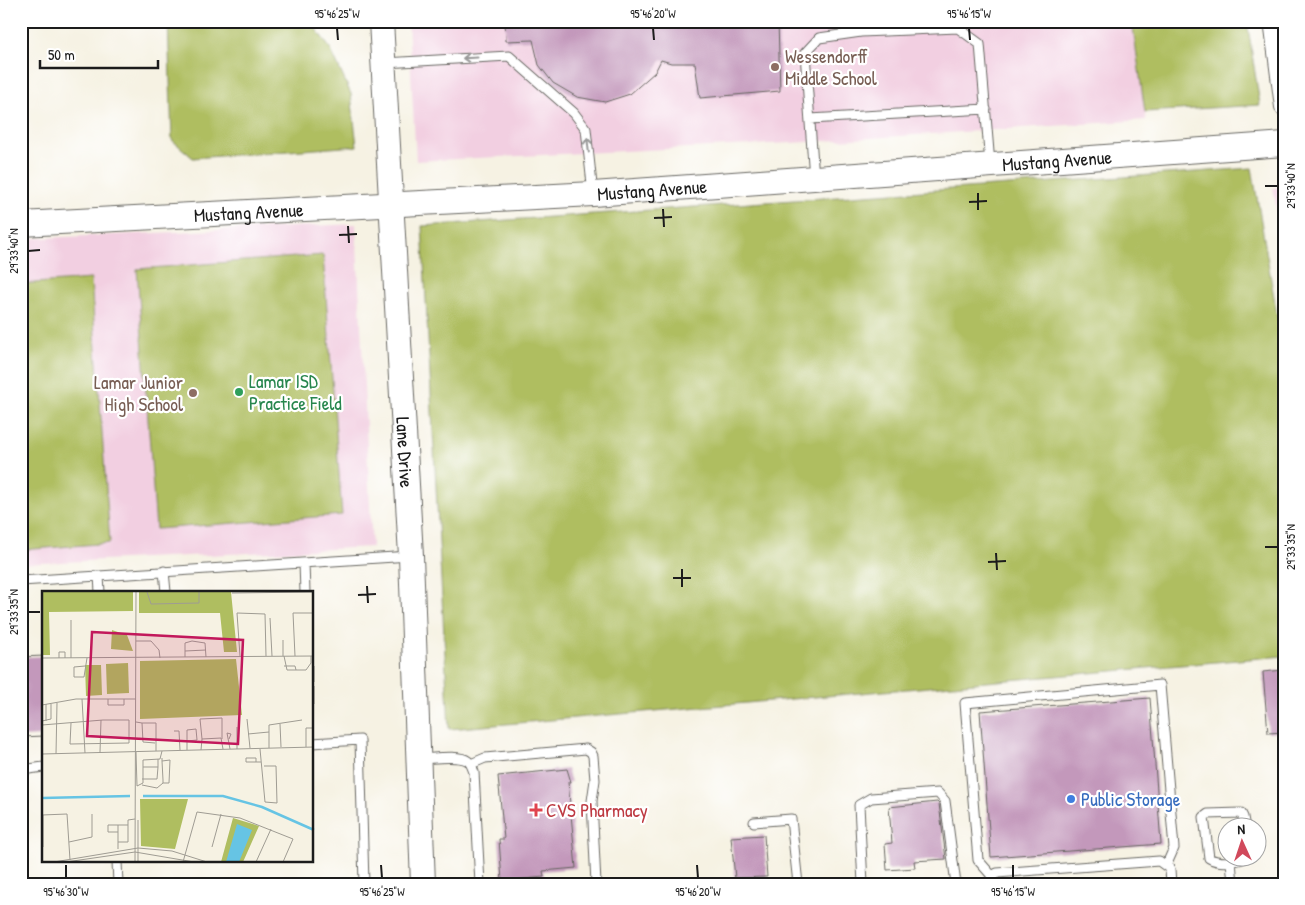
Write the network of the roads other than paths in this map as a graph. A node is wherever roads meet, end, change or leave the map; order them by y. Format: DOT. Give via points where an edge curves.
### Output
graph roads {
  1 [pos="381,21"];
  2 [pos="1273,21"];
  3 [pos="384,63"];
  4 [pos="1284,107"];
  5 [pos="986,109"];
  6 [pos="810,119"];
  7 [pos="1284,144"];
  8 [pos="990,165"];
  9 [pos="814,178"];
  10 [pos="593,194"];
  11 [pos="392,205"];
  12 [pos="21,224"];
  13 [pos="411,556"];
  14 [pos="304,563"];
  15 [pos="164,571"];
  16 [pos="100,576"];
  17 [pos="21,581"];
  18 [pos="100,591"];
  19 [pos="166,591"];
  20 [pos="305,591"];
  21 [pos="314,743"];
  22 [pos="419,759"];
  23 [pos="471,764"];
  24 [pos="42,767"];
  25 [pos="21,770"];
  26 [pos="1243,818"];
  27 [pos="754,822"];
  28 [pos="1218,861"];
  29 [pos="117,862"];
  30 [pos="1166,866"];
  31 [pos="1232,868"];
  32 [pos="991,880"];
  33 [pos="118,884"];
  34 [pos="364,884"];
  35 [pos="423,884"];
  36 [pos="480,884"];
  37 [pos="596,884"];
  38 [pos="798,884"];
  39 [pos="863,884"];
  40 [pos="956,884"];
  41 [pos="1171,884"];
  42 [pos="1233,884"];
  1 -- 3 [label="street, Lane Drive"];
  2 -- 4 [label="street"];
  10 -- 3 [label="lane, one-way" via="586,129 574,113 509,56"];
  3 -- 11 [label="street, Lane Drive"];
  5 -- 6 [label="lane"];
  5 -- 6 [label="lane" via="980,44 958,28 861,32 819,38 805,52"];
  5 -- 8 [label="lane"];
  6 -- 9 [label="lane"];
  7 -- 8 [label="street, Mustang Avenue"];
  8 -- 9 [label="street, Mustang Avenue"];
  9 -- 10 [label="street, Mustang Avenue"];
  10 -- 11 [label="street, Mustang Avenue"];
  11 -- 12 [label="street, Mustang Avenue"];
  11 -- 13 [label="street, Lane Drive"];
  13 -- 14 [label="lane"];
  13 -- 22 [label="street, Lane Drive"];
  14 -- 15 [label="lane"];
  14 -- 20 [label="lane"];
  15 -- 16 [label="lane"];
  15 -- 19 [label="lane"];
  16 -- 17 [label="lane"];
  16 -- 18 [label="lane"];
  21 -- 34 [label="lane" via="360,740"];
  22 -- 23 [label="lane" via="457,758 466,759"];
  22 -- 35 [label="street, Lane Drive"];
  23 -- 36 [label="lane"];
  23 -- 37 [label="lane" via="484,758 591,752 595,780 592,801"];
  24 -- 25 [label="lane"];
  26 -- 28 [label="lane" via="1241,814 1208,814 1204,817 1209,858"];
  27 -- 38 [label="lane" via="792,819"];
  29 -- 33 [label="lane"];
  30 -- 32 [label="lane" via="1159,861 997,873"];
  30 -- 32 [label="lane" via="1174,848 1160,685 965,703 978,860"];
  30 -- 41 [label="lane" via="1170,870"];
  31 -- 42 [label="lane"];
  39 -- 40 [label="lane" via="859,805 871,798 938,793 945,801"];
}
